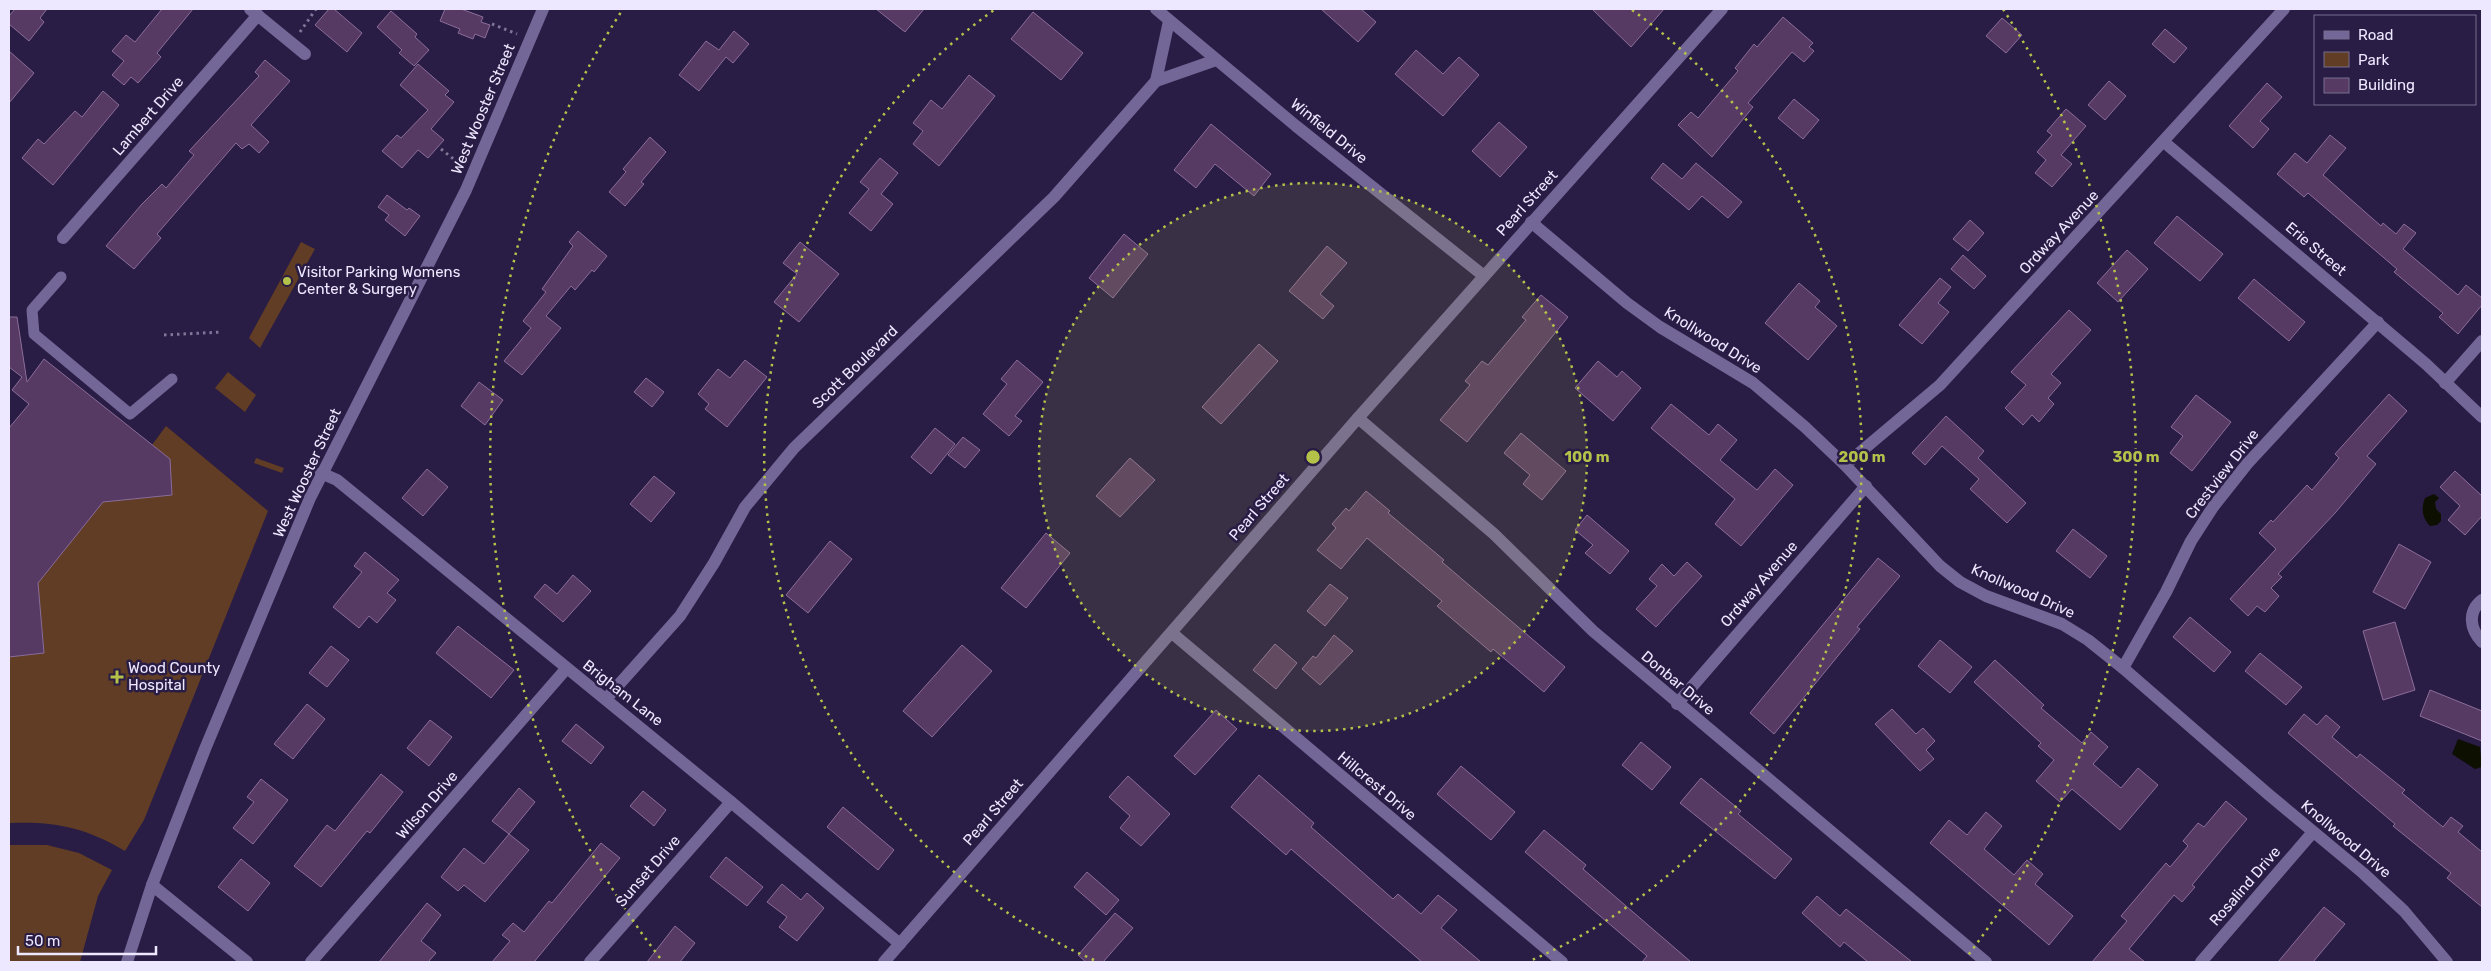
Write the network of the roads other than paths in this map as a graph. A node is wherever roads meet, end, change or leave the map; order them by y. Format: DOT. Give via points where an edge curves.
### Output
graph roads {
  1 [pos="543,9"];
  2 [pos="1156,9"];
  3 [pos="1722,9"];
  4 [pos="2284,9"];
  5 [pos="254,12"];
  6 [pos="1169,21"];
  7 [pos="305,54"];
  8 [pos="1216,60"];
  9 [pos="1156,81"];
  10 [pos="2164,142"];
  11 [pos="1531,222"];
  12 [pos="63,238"];
  13 [pos="1484,276"];
  14 [pos="61,277"];
  15 [pos="2378,322"];
  16 [pos="2482,341"];
  17 [pos="172,380"];
  18 [pos="2445,383"];
  19 [pos="2482,417"];
  20 [pos="1358,418"];
  21 [pos="1845,465"];
  22 [pos="321,473"];
  23 [pos="1866,486"];
  24 [pos="2482,600"];
  25 [pos="1172,633"];
  26 [pos="2482,642"];
  27 [pos="2123,668"];
  28 [pos="566,669"];
  29 [pos="606,699"];
  30 [pos="1678,704"];
  31 [pos="731,802"];
  32 [pos="2313,832"];
  33 [pos="152,885"];
  34 [pos="900,944"];
  35 [pos="127,962"];
  36 [pos="247,962"];
  37 [pos="311,962"];
  38 [pos="590,962"];
  39 [pos="884,962"];
  40 [pos="1562,962"];
  41 [pos="1986,962"];
  42 [pos="2201,962"];
  43 [pos="2447,962"];
  1 -- 22 [label="street, West Wooster Street" via="470,184"];
  2 -- 6 [label="street, Winfield Drive"];
  3 -- 11 [label="street, Pearl Street"];
  4 -- 10 [label="street, Ordway Avenue"];
  5 -- 7 [label="street"];
  5 -- 12 [label="street, Lambert Drive"];
  6 -- 8 [label="street, Winfield Drive"];
  6 -- 9 [label="street, Scott Boulevard"];
  8 -- 9 [label="street, Scott Boulevard"];
  8 -- 13 [label="street, Winfield Drive"];
  9 -- 29 [label="street, Scott Boulevard" via="1054,197 794,448 766,479 745,507 680,616"];
  10 -- 15 [label="street, Erie Street"];
  10 -- 21 [label="street, Ordway Avenue" via="1940,385"];
  11 -- 13 [label="street, Pearl Street"];
  11 -- 21 [label="street, Knollwood Drive" via="1653,322 1753,383"];
  13 -- 20 [label="street, Pearl Street"];
  14 -- 17 [label="lane" via="32,310 34,334 130,414"];
  15 -- 18 [label="street, Erie Street"];
  15 -- 27 [label="street, Crestview Drive" via="2247,464 2213,507 2191,541"];
  16 -- 18 [label="street"];
  18 -- 19 [label="street, Erie Street"];
  20 -- 25 [label="street, Pearl Street"];
  20 -- 30 [label="street, Donbar Drive" via="1494,534 1592,631"];
  21 -- 23 [label="street, Knollwood Drive"];
  22 -- 28 [label="street, Brigham Lane" via="337,480"];
  22 -- 33 [label="street, West Wooster Street"];
  23 -- 27 [label="street, Knollwood Drive" via="1940,566 1960,582 1986,596 2062,624"];
  23 -- 30 [label="street, Ordway Avenue"];
  24 -- 26 [label="street" via="2472,618 2472,628"];
  25 -- 34 [label="street, Pearl Street"];
  25 -- 40 [label="street, Hillcrest Drive"];
  27 -- 32 [label="street, Knollwood Drive"];
  28 -- 29 [label="street, Brigham Lane"];
  28 -- 37 [label="street, Wilson Drive"];
  29 -- 31 [label="street, Brigham Lane"];
  30 -- 41 [label="street, Donbar Drive"];
  31 -- 34 [label="street, Brigham Lane"];
  31 -- 38 [label="street, Sunset Drive"];
  32 -- 42 [label="street, Rosalind Drive"];
  32 -- 43 [label="street, Knollwood Drive" via="2404,911"];
  33 -- 35 [label="street, West Wooster Street"];
  33 -- 36 [label="street"];
  34 -- 39 [label="street, Pearl Street"];
}
